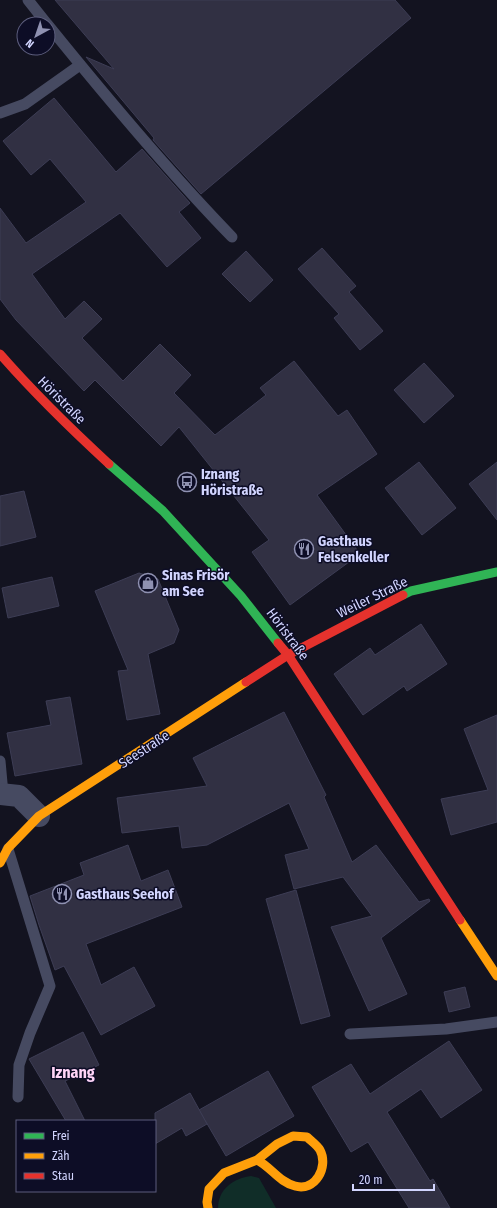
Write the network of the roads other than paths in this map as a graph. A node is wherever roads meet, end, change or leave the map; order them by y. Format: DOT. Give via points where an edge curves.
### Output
graph roads {
  1 [pos="28,0"];
  2 [pos="41,16"];
  3 [pos="56,35"];
  4 [pos="80,65"];
  5 [pos="0,113"];
  6 [pos="232,238"];
  7 [pos="0,354"];
  8 [pos="497,572"];
  9 [pos="288,655"];
  10 [pos="0,761"];
  11 [pos="1,794"];
  12 [pos="39,816"];
  13 [pos="8,848"];
  14 [pos="0,862"];
  15 [pos="497,976"];
  16 [pos="497,1022"];
  17 [pos="350,1034"];
  18 [pos="18,1097"];
  19 [pos="257,1160"];
  20 [pos="208,1208"];
  1 -- 2 [label="lane"];
  3 -- 4 [label="lane"];
  4 -- 5 [label="lane" via="25,104"];
  4 -- 6 [label="lane"];
  7 -- 9 [label="street, Höristraße" via="84,442 163,511 241,596"];
  8 -- 9 [label="street, Weiler Straße" via="411,591"];
  9 -- 12 [label="street, Seestraße"];
  9 -- 15 [label="street, Höristraße"];
  10 -- 11 [label="lane"];
  11 -- 12 [label="street" via="18,796"];
  12 -- 13 [label="street, Seestraße"];
  13 -- 14 [label="street, Seestraße"];
  13 -- 18 [label="lane" via="50,986 19,1065"];
  16 -- 17 [label="lane" via="446,1029"];
  19 -- 19 [label="street" via="277,1144 293,1136 307,1137 320,1150 324,1164 314,1182 308,1186 296,1187 283,1181"];
  19 -- 20 [label="street" via="224,1173 216,1180 209,1189"];
}
